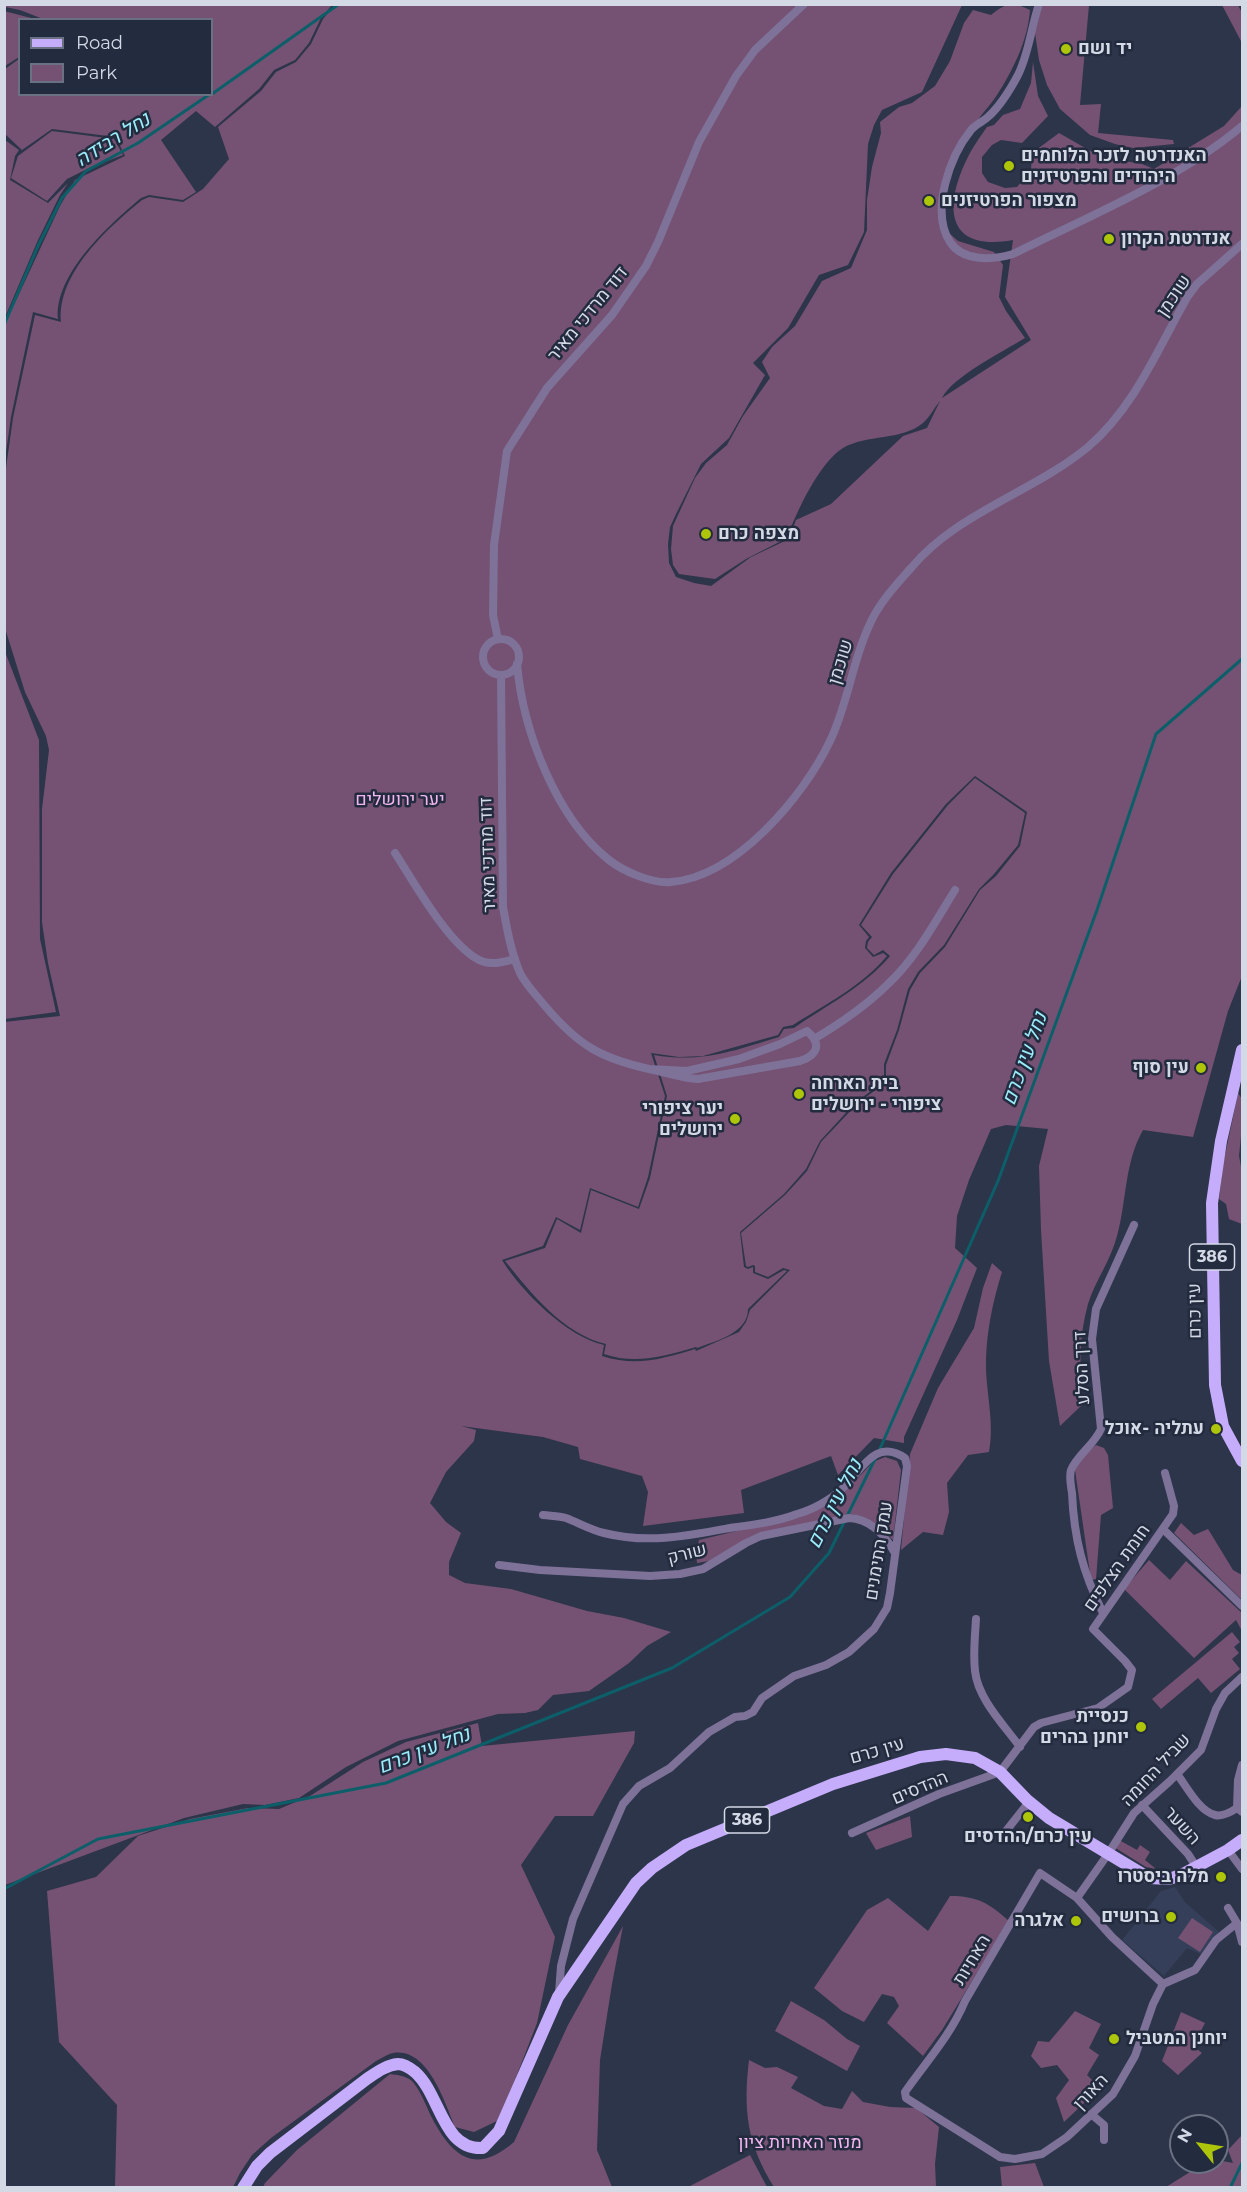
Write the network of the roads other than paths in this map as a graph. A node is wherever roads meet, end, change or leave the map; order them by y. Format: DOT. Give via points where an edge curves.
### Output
graph roads {
  1 [pos="804,4"];
  2 [pos="1038,4"];
  3 [pos="1242,126"];
  4 [pos="1242,244"];
  5 [pos="498,639"];
  6 [pos="518,664"];
  7 [pos="501,675"];
  8 [pos="395,853"];
  9 [pos="955,890"];
  10 [pos="515,959"];
  11 [pos="814,1039"];
  12 [pos="1242,1050"];
  13 [pos="649,1069"];
  14 [pos="1134,1225"];
  15 [pos="1242,1461"];
  16 [pos="1165,1473"];
  17 [pos="543,1515"];
  18 [pos="1163,1529"];
  19 [pos="895,1553"];
  20 [pos="499,1565"];
  21 [pos="1242,1606"];
  22 [pos="1103,1613"];
  23 [pos="976,1619"];
  24 [pos="1242,1677"];
  25 [pos="1020,1747"];
  26 [pos="1242,1765"];
  27 [pos="1000,1772"];
  28 [pos="1177,1774"];
  29 [pos="1029,1802"];
  30 [pos="1142,1805"];
  31 [pos="1240,1810"];
  32 [pos="852,1833"];
  33 [pos="1002,1836"];
  34 [pos="1242,1840"];
  35 [pos="1228,1851"];
  36 [pos="1108,1854"];
  37 [pos="1197,1868"];
  38 [pos="1242,1869"];
  39 [pos="1077,1898"];
  40 [pos="1228,1908"];
  41 [pos="1237,1923"];
  42 [pos="1242,1942"];
  43 [pos="1163,1984"];
  44 [pos="558,1997"];
  45 [pos="906,2098"];
  46 [pos="1091,2114"];
  47 [pos="1104,2140"];
  48 [pos="243,2187"];
  1 -- 5 [label="street, דוד מרדכי מאיר" via="755,50 736,76 699,142 646,266 612,315 547,388 507,451 494,545 493,615"];
  2 -- 3 [label="street" via="1019,73 995,110 968,135 949,174 941,222 946,236 959,251 993,258 1013,254 1151,185 1214,148"];
  4 -- 6 [label="street, שוכמן" via="1197,284 1131,398 1088,447 1035,484 952,529 912,566 869,624 840,719 815,770 776,820 727,861 696,877 657,881 611,862 582,836 538,753"];
  5 -- 6 [label="street" via="513,644 519,653"];
  5 -- 7 [label="street" via="488,645 483,656 490,671"];
  6 -- 7 [label="street"];
  7 -- 10 [label="street, דוד מרדכי מאיר" via="503,906"];
  8 -- 10 [label="street" via="457,943 479,960 495,964"];
  9 -- 11 [label="street" via="890,983 849,1018"];
  10 -- 13 [label="street, דוד מרדכי מאיר" via="534,993 569,1032 611,1060"];
  11 -- 13 [label="street, דוד מרדכי מאיר" via="807,1031 739,1059 687,1071"];
  11 -- 13 [label="street, דוד מרדכי מאיר" via="813,1057 800,1061 698,1078"];
  12 -- 15 [label="main road, עין כרם / 386" via="1221,1141 1212,1203 1215,1385 1223,1426"];
  14 -- 22 [label="street, דרך הסלע" via="1096,1309 1092,1339 1101,1430 1070,1472 1080,1560"];
  16 -- 18 [label="street, חומת הצלפים" via="1174,1506"];
  17 -- 19 [label="street, עמק התימנים" via="563,1517 602,1533 638,1539 666,1539 737,1527 798,1514 814,1506 840,1491 870,1457 890,1450 905,1458 907,1466"];
  18 -- 21 [label="street"];
  18 -- 22 [label="street, חומת הצלפים"];
  19 -- 20 [label="street, שורק" via="871,1524 849,1518 760,1536 704,1569 680,1574 650,1576"];
  19 -- 44 [label="street, עמק התימנים" via="887,1608 864,1640 826,1665 794,1676 762,1698 753,1712 709,1732 670,1768 639,1786 623,1804 573,1919"];
  22 -- 25 [label="street, חומת הצלפים" via="1093,1629 1132,1670 1128,1687 1098,1708 1041,1722"];
  23 -- 25 [label="street" via="977,1683"];
  24 -- 28 [label="street, שביל החומה" via="1225,1693 1216,1709 1201,1750"];
  25 -- 27 [label="street, חומת הצלפים"];
  26 -- 31 [label="street" via="1238,1780"];
  27 -- 29 [label="main road, עין כרם / 386"];
  27 -- 32 [label="street, ההדסים"];
  27 -- 44 [label="main road, עין כרם / 386" via="963,1755 920,1757 864,1772 686,1845 636,1883"];
  28 -- 30 [label="street, שביל החומה"];
  28 -- 31 [label="street" via="1205,1810 1216,1816"];
  29 -- 33 [label="street"];
  29 -- 36 [label="main road, עין כרם / 386"];
  30 -- 36 [label="street, שביל החומה"];
  30 -- 37 [label="street, השער"];
  34 -- 35 [label="main road, עין כרם / 386"];
  35 -- 37 [label="main road, עין כרם / 386"];
  35 -- 38 [label="street"];
  36 -- 37 [label="main road, עין כרם / 386" via="1158,1880"];
  36 -- 39 [label="street"];
  39 -- 43 [label="street, האחיות"];
  39 -- 45 [label="street, האחיות" via="1040,1873 959,2016 905,2092"];
  40 -- 41 [label="street"];
  41 -- 42 [label="street"];
  41 -- 43 [label="street" via="1216,1940 1195,1970"];
  43 -- 46 [label="street, האורן" via="1120,2085"];
  44 -- 48 [label="main road, 386" via="499,2131 483,2148 467,2146 453,2136 426,2085 412,2070 398,2064 368,2078 270,2153"];
  45 -- 46 [label="street, האורן" via="1000,2157 1015,2159 1042,2154"];
  46 -- 47 [label="street" via="1104,2125"];
}
